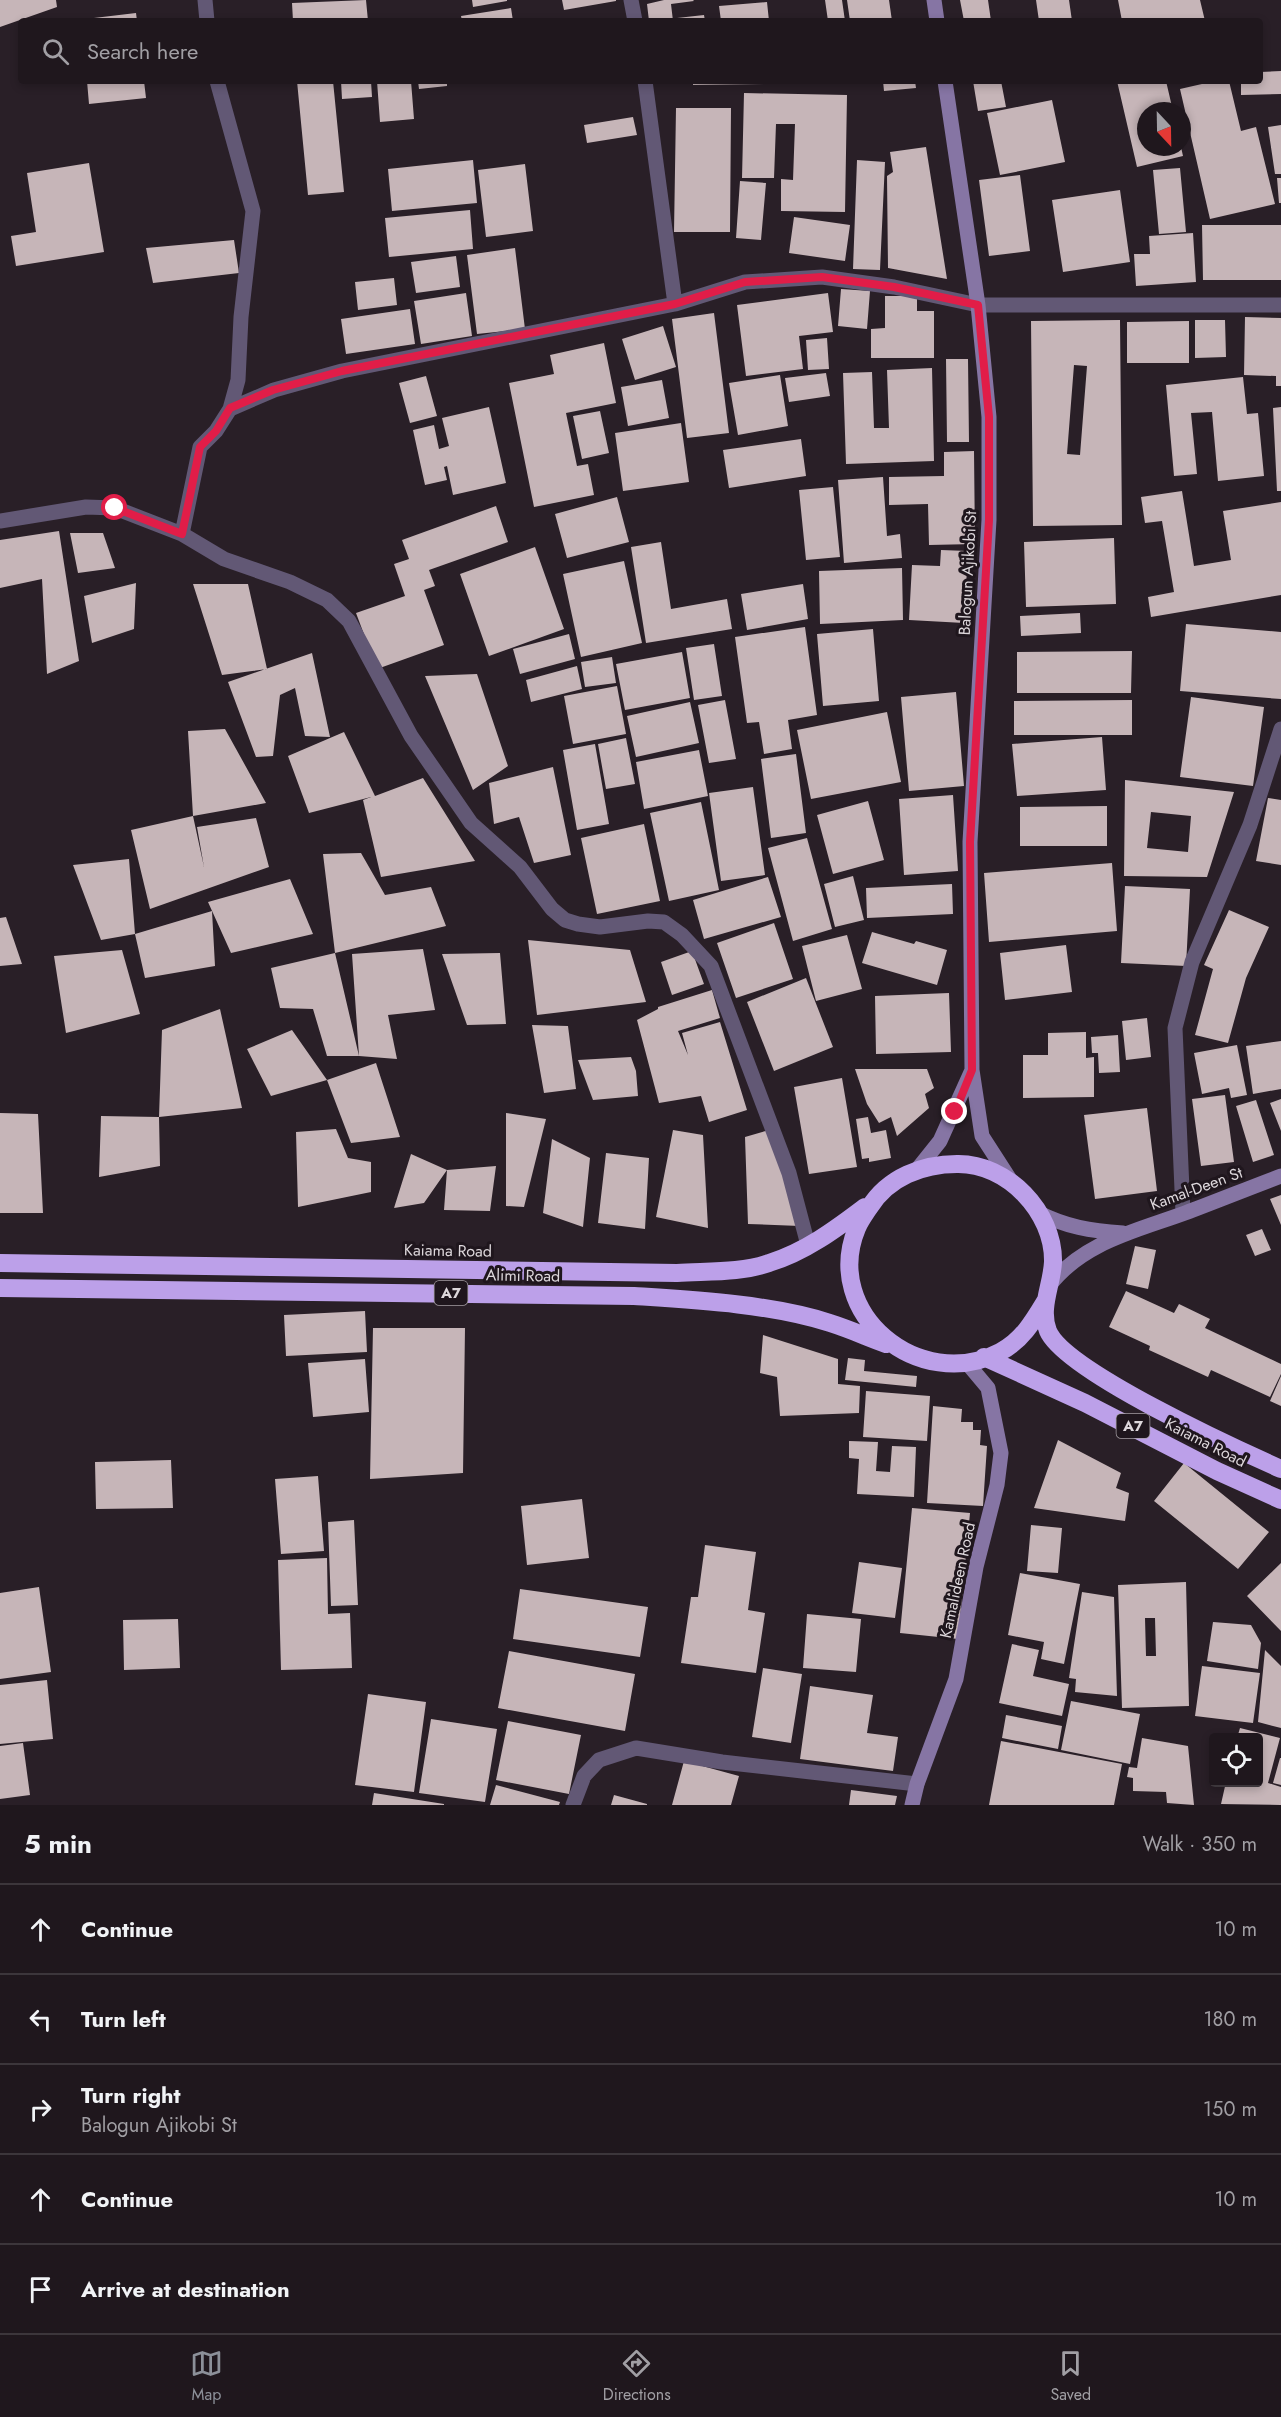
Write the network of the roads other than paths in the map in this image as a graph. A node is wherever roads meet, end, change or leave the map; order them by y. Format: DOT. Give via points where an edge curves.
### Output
graph roads {
  1 [pos="205,0"];
  2 [pos="631,0"];
  3 [pos="934,0"];
  4 [pos="207,18"];
  5 [pos="634,18"];
  6 [pos="937,18"];
  7 [pos="218,84"];
  8 [pos="645,84"];
  9 [pos="945,84"];
  10 [pos="675,304"];
  11 [pos="1281,304"];
  12 [pos="978,305"];
  13 [pos="230,408"];
  14 [pos="0,521"];
  15 [pos="182,534"];
  16 [pos="1281,729"];
  17 [pos="972,1070"];
  18 [pos="916,1171"];
  19 [pos="1281,1176"];
  20 [pos="1015,1187"];
  21 [pos="875,1198"];
  22 [pos="1037,1212"];
  23 [pos="1183,1213"];
  24 [pos="1123,1233"];
  25 [pos="808,1245"];
  26 [pos="0,1263"];
  27 [pos="0,1288"];
  28 [pos="1047,1293"];
  29 [pos="895,1348"];
  30 [pos="975,1360"];
  31 [pos="1281,1469"];
  32 [pos="1281,1500"];
  33 [pos="917,1784"];
  34 [pos="573,1805"];
  35 [pos="912,1805"];
  1 -- 4 [label="street"];
  2 -- 5 [label="street"];
  3 -- 6 [label="street"];
  7 -- 13 [label="street" via="253,212 238,380"];
  8 -- 10 [label="street"];
  9 -- 12 [label="street, Balogun Ajikobi St"];
  10 -- 12 [label="street" via="745,282 822,277"];
  10 -- 13 [label="street" via="342,371 273,390"];
  11 -- 12 [label="street"];
  12 -- 17 [label="street, Balogun Ajikobi St" via="989,417 989,520 970,842"];
  13 -- 15 [label="street" via="200,447"];
  14 -- 15 [label="street" via="86,507 115,508"];
  15 -- 25 [label="street" via="225,559 327,600 349,621 411,736 471,822 503,850 565,920 600,927 664,922 711,966 789,1173"];
  16 -- 23 [label="street" via="1250,825 1192,962 1175,1028"];
  17 -- 18 [label="street" via="940,1140"];
  17 -- 20 [label="street, Balogun Ajikobi St" via="982,1136"];
  18 -- 20 [label="highway" via="935,1164 966,1164 1000,1174"];
  18 -- 21 [label="highway" via="902,1175"];
  19 -- 23 [label="street, Kamal-Deen St"];
  20 -- 22 [label="highway" via="1028,1197"];
  21 -- 25 [label="highway, Kaiama Road / A7" via="835,1230"];
  21 -- 29 [label="highway" via="857,1228 850,1257 854,1292 870,1323"];
  22 -- 24 [label="street" via="1062,1225"];
  22 -- 28 [label="highway" via="1046,1226 1053,1261"];
  23 -- 24 [label="street, Kamal-Deen St"];
  24 -- 28 [label="street" via="1062,1269"];
  25 -- 26 [label="highway, Kaiama Road / A7" via="769,1264 677,1273"];
  27 -- 29 [label="highway, Alimi Road / A7" via="634,1296 705,1301 819,1320"];
  28 -- 30 [label="highway" via="1028,1330 1000,1352"];
  28 -- 31 [label="highway, Kaiama Road / A7" via="1048,1331 1068,1356 1223,1443"];
  29 -- 30 [label="highway" via="932,1362"];
  30 -- 32 [label="highway, Kaiama Road / A7" via="1095,1408"];
  30 -- 33 [label="street, Kamalideen Road" via="988,1388 1001,1453 997,1485 976,1567 956,1679"];
  33 -- 34 [label="street" via="636,1748 599,1760 584,1776"];
  33 -- 35 [label="street, Kamalideen Road"];
}
